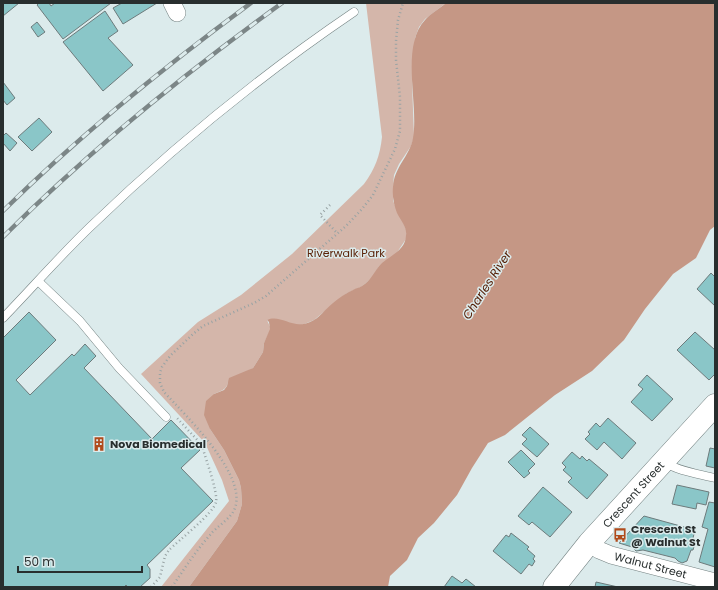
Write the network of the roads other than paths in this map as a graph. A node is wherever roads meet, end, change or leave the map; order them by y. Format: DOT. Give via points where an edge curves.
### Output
graph roads {
  1 [pos="354,12"];
  2 [pos="38,281"];
  3 [pos="3,318"];
  4 [pos="715,405"];
  5 [pos="166,417"];
  6 [pos="664,461"];
  7 [pos="715,478"];
  8 [pos="589,543"];
  9 [pos="715,582"];
  10 [pos="554,587"];
  1 -- 2 [label="lane" via="262,80 168,156 89,228"];
  2 -- 3 [label="lane"];
  2 -- 5 [label="lane" via="80,321 119,368"];
  4 -- 6 [label="street, Crescent Street"];
  6 -- 7 [label="lane" via="670,466"];
  6 -- 8 [label="street, Crescent Street"];
  8 -- 9 [label="street, Walnut Street" via="611,555"];
  8 -- 10 [label="street, Crescent Street"];
}
